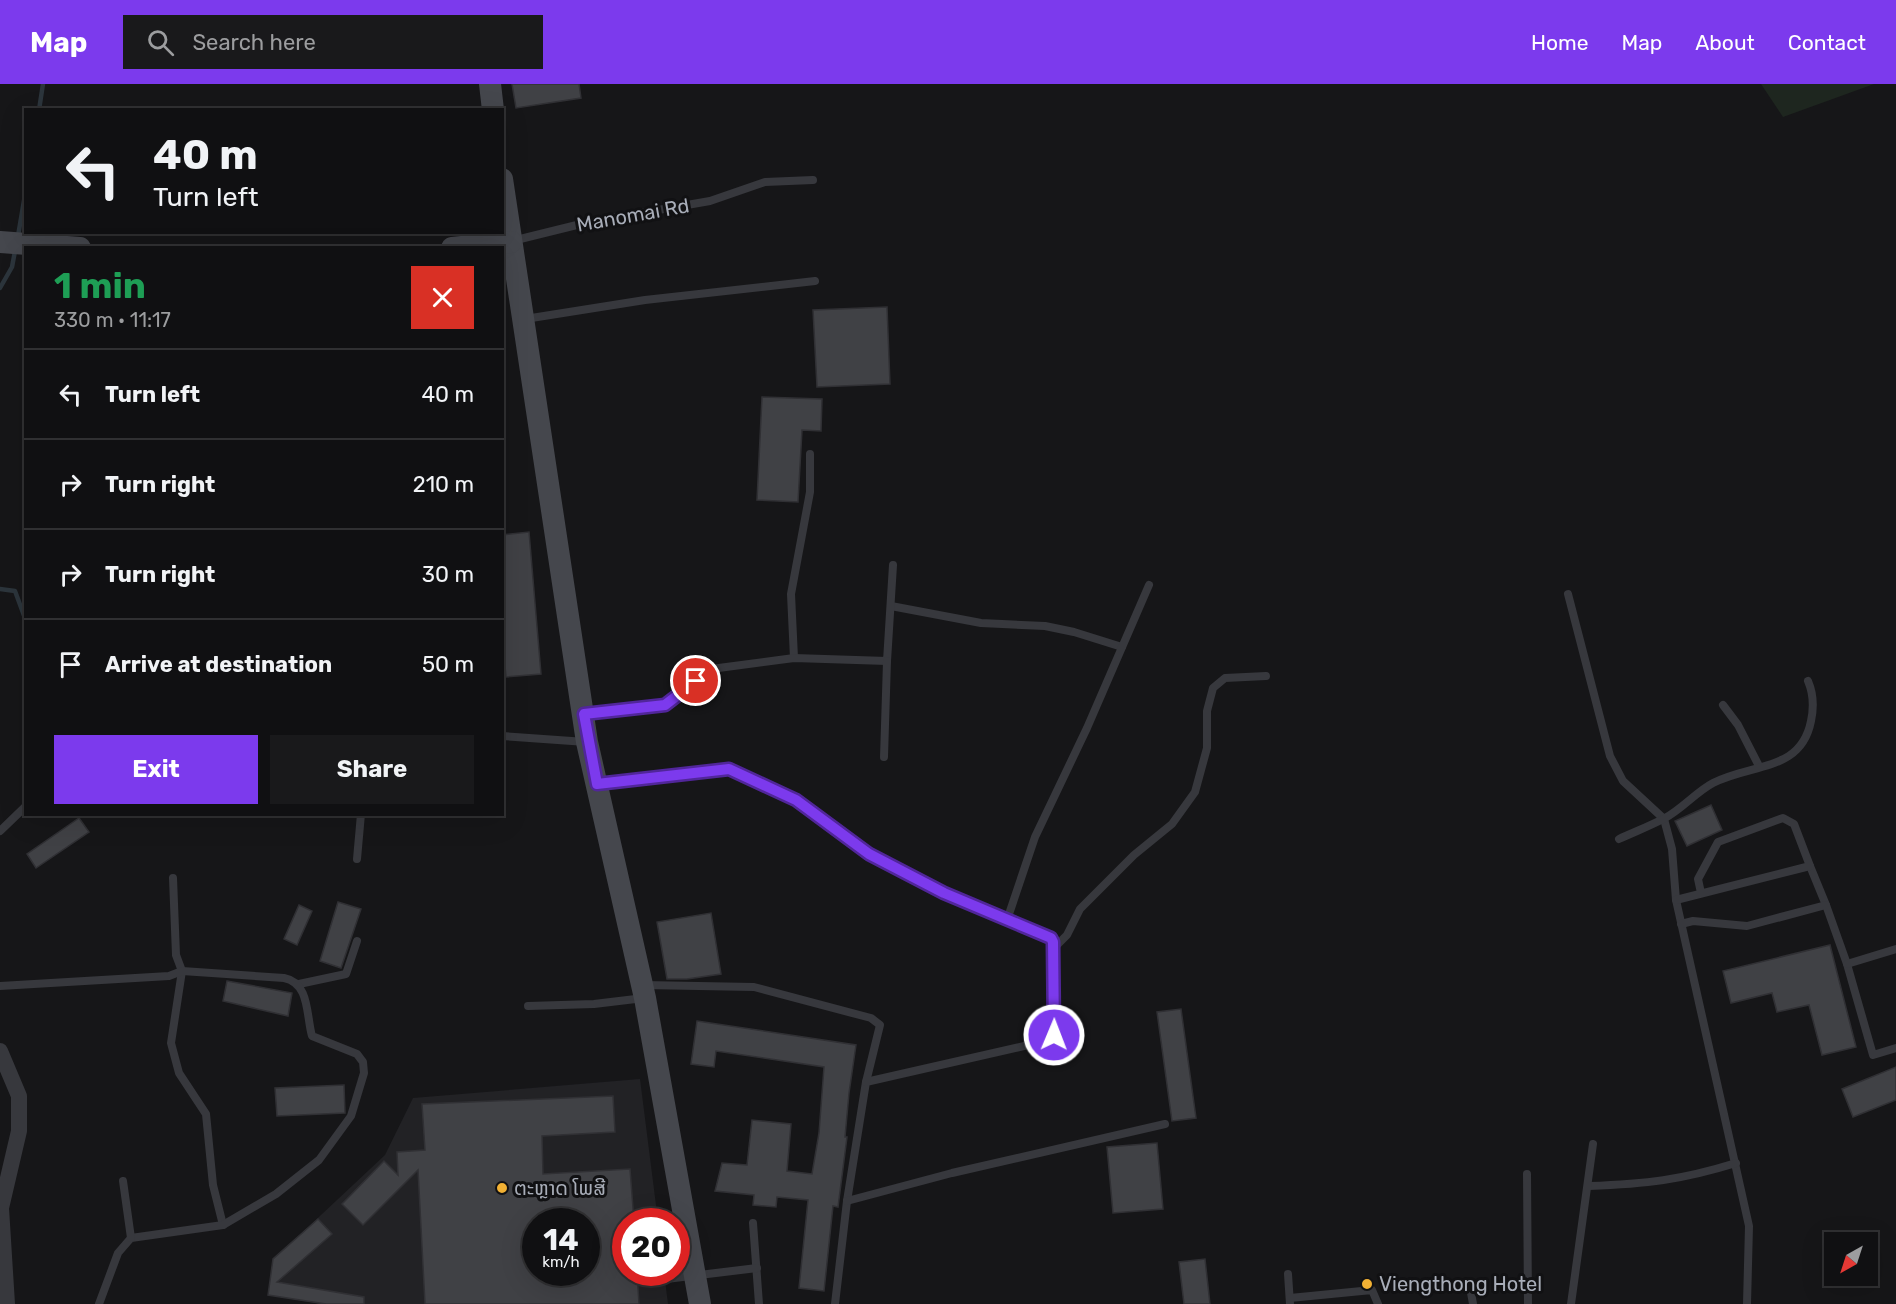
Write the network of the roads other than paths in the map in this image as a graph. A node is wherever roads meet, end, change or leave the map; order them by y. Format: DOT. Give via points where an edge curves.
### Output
graph roads {
  1 [pos="490,84"];
  2 [pos="493,108"];
  3 [pos="813,180"];
  4 [pos="504,194"];
  5 [pos="511,242"];
  6 [pos="11,243"];
  7 [pos="52,246"];
  8 [pos="472,246"];
  9 [pos="815,281"];
  10 [pos="525,319"];
  11 [pos="810,454"];
  12 [pos="893,565"];
  13 [pos="1149,585"];
  14 [pos="1568,594"];
  15 [pos="891,606"];
  16 [pos="1122,647"];
  17 [pos="794,658"];
  18 [pos="887,661"];
  19 [pos="1266,676"];
  20 [pos="1808,681"];
  21 [pos="1723,705"];
  22 [pos="584,714"];
  23 [pos="504,736"];
  24 [pos="587,742"];
  25 [pos="884,757"];
  26 [pos="1759,766"];
  27 [pos="597,784"];
  28 [pos="24,808"];
  29 [pos="361,816"];
  30 [pos="1664,819"];
  31 [pos="0,831"];
  32 [pos="1619,839"];
  33 [pos="357,860"];
  34 [pos="1810,866"];
  35 [pos="173,878"];
  36 [pos="1701,893"];
  37 [pos="1676,900"];
  38 [pos="1826,905"];
  39 [pos="1007,920"];
  40 [pos="1681,924"];
  41 [pos="357,941"];
  42 [pos="1053,949"];
  43 [pos="1896,949"];
  44 [pos="1847,964"];
  45 [pos="182,971"];
  46 [pos="299,984"];
  47 [pos="0,986"];
  48 [pos="643,992"];
  49 [pos="528,1006"];
  50 [pos="1896,1048"];
  51 [pos="1,1056"];
  52 [pos="866,1082"];
  53 [pos="1165,1124"];
  54 [pos="1593,1144"];
  55 [pos="1736,1163"];
  56 [pos="1527,1174"];
  57 [pos="123,1181"];
  58 [pos="1589,1186"];
  59 [pos="847,1201"];
  60 [pos="753,1223"];
  61 [pos="224,1225"];
  62 [pos="131,1238"];
  63 [pos="757,1268"];
  64 [pos="1288,1274"];
  65 [pos="690,1277"];
  66 [pos="696,1277"];
  67 [pos="1470,1287"];
  68 [pos="1290,1301"];
  69 [pos="7,1304"];
  70 [pos="99,1304"];
  71 [pos="700,1304"];
  72 [pos="759,1304"];
  73 [pos="835,1304"];
  74 [pos="1378,1304"];
  75 [pos="1473,1304"];
  76 [pos="1528,1304"];
  77 [pos="1571,1304"];
  78 [pos="1747,1304"];
  1 -- 2 [label="street"];
  3 -- 5 [label="lane, Manomai Rd" via="765,182 710,201 589,222"];
  4 -- 5 [label="street"];
  5 -- 8 [label="street, Manomai Rd"];
  5 -- 10 [label="street"];
  6 -- 7 [label="street"];
  9 -- 10 [label="lane" via="645,300"];
  10 -- 22 [label="street"];
  11 -- 17 [label="lane" via="810,492 791,594"];
  12 -- 15 [label="lane"];
  13 -- 16 [label="lane"];
  14 -- 30 [label="lane" via="1610,756 1623,781"];
  15 -- 16 [label="lane" via="981,623 1045,626"];
  15 -- 18 [label="lane"];
  16 -- 39 [label="lane" via="1035,837"];
  17 -- 18 [label="lane"];
  17 -- 22 [label="lane" via="711,669 665,705"];
  18 -- 25 [label="lane"];
  19 -- 42 [label="lane" via="1225,678 1213,688 1207,711 1207,748 1195,792 1172,824 1134,855 1080,909 1067,935"];
  20 -- 26 [label="lane" via="1814,710 1808,737 1798,751 1783,760"];
  21 -- 26 [label="lane"];
  22 -- 24 [label="street"];
  23 -- 24 [label="lane"];
  24 -- 27 [label="street"];
  26 -- 30 [label="lane" via="1713,783"];
  27 -- 39 [label="lane" via="729,769 796,800 869,854"];
  27 -- 48 [label="street"];
  28 -- 31 [label="lane"];
  29 -- 33 [label="lane"];
  30 -- 32 [label="lane"];
  30 -- 37 [label="lane" via="1672,849"];
  34 -- 36 [label="lane"];
  34 -- 36 [label="lane" via="1794,824 1784,818 1718,842 1698,879"];
  34 -- 38 [label="lane"];
  35 -- 45 [label="lane" via="176,956"];
  36 -- 37 [label="lane"];
  37 -- 40 [label="lane"];
  38 -- 40 [label="lane" via="1747,926 1693,921"];
  38 -- 44 [label="lane"];
  39 -- 42 [label="lane" via="1051,938"];
  40 -- 55 [label="lane"];
  41 -- 46 [label="lane" via="346,974"];
  42 -- 52 [label="lane" via="1054,1035 1046,1041"];
  43 -- 44 [label="lane"];
  44 -- 50 [label="lane" via="1873,1055"];
  45 -- 46 [label="lane" via="284,978"];
  45 -- 47 [label="lane" via="170,976"];
  45 -- 61 [label="lane" via="171,1043 179,1073 206,1114 213,1185"];
  46 -- 61 [label="lane" via="312,1036 357,1054 363,1062 364,1073 351,1116 319,1160 276,1194"];
  48 -- 49 [label="lane" via="594,1004"];
  48 -- 52 [label="lane" via="754,987 872,1018 880,1025"];
  48 -- 66 [label="street"];
  51 -- 69 [label="street" via="20,1096 19,1131 1,1208"];
  52 -- 59 [label="lane"];
  53 -- 59 [label="lane"];
  54 -- 58 [label="lane"];
  55 -- 58 [label="lane" via="1688,1178 1650,1184"];
  55 -- 78 [label="lane" via="1749,1226"];
  56 -- 76 [label="lane"];
  57 -- 62 [label="lane"];
  58 -- 77 [label="lane"];
  59 -- 73 [label="lane"];
  60 -- 63 [label="lane"];
  61 -- 62 [label="lane"];
  62 -- 70 [label="lane" via="118,1254"];
  63 -- 66 [label="lane"];
  63 -- 72 [label="lane"];
  64 -- 68 [label="lane"];
  65 -- 66 [label="lane"];
  66 -- 71 [label="street"];
  67 -- 75 [label="lane"];
  68 -- 74 [label="lane" via="1372,1290"];
}
